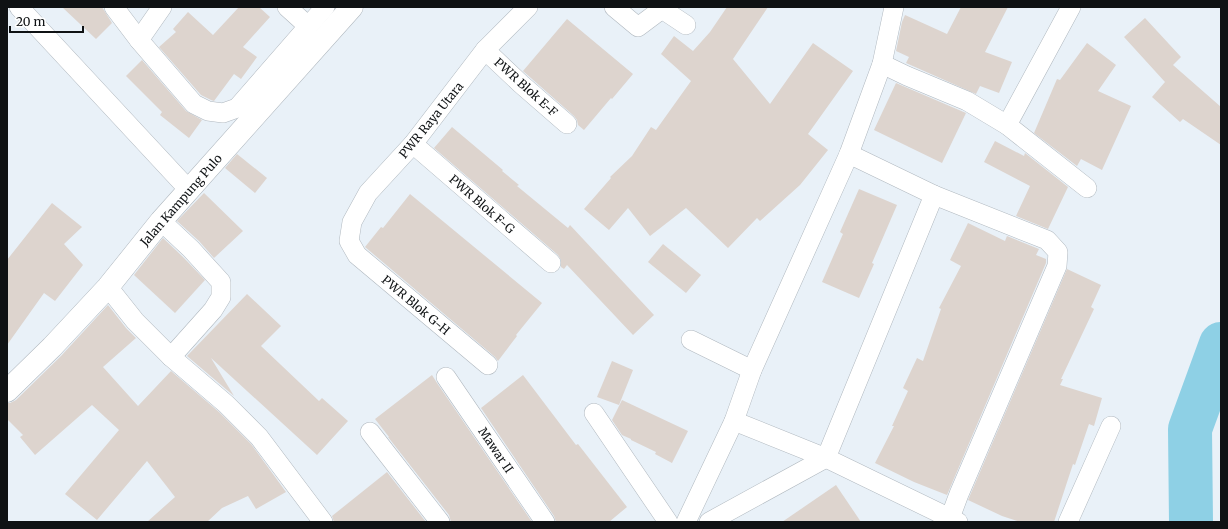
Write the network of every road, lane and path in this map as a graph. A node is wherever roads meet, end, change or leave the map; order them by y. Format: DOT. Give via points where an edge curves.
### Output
graph roads {
  1 [pos="19,7"];
  2 [pos="114,7"];
  3 [pos="162,7"];
  4 [pos="287,7"];
  5 [pos="325,7"];
  6 [pos="352,7"];
  7 [pos="528,7"];
  8 [pos="614,7"];
  9 [pos="894,7"];
  10 [pos="1071,7"];
  11 [pos="686,25"];
  12 [pos="308,26"];
  13 [pos="139,40"];
  14 [pos="485,50"];
  15 [pos="882,64"];
  16 [pos="567,124"];
  17 [pos="1007,125"];
  18 [pos="413,144"];
  19 [pos="850,154"];
  20 [pos="1087,188"];
  21 [pos="189,190"];
  22 [pos="934,195"];
  23 [pos="161,221"];
  24 [pos="349,241"];
  25 [pos="551,263"];
  26 [pos="108,287"];
  27 [pos="691,340"];
  28 [pos="171,357"];
  29 [pos="488,365"];
  30 [pos="752,370"];
  31 [pos="446,377"];
  32 [pos="7,391"];
  33 [pos="594,413"];
  34 [pos="734,421"];
  35 [pos="1112,426"];
  36 [pos="370,432"];
  37 [pos="826,458"];
  38 [pos="950,521"];
  39 [pos="323,522"];
  40 [pos="440,522"];
  41 [pos="545,522"];
  42 [pos="668,522"];
  43 [pos="686,522"];
  44 [pos="709,522"];
  45 [pos="1068,522"];
  1 -- 21 [label="street"];
  2 -- 13 [label="street"];
  3 -- 13 [label="street"];
  4 -- 12 [label="street"];
  5 -- 12 [label="street"];
  6 -- 21 [label="street, Jalan Kampung Pulo"];
  7 -- 14 [label="street, PWR Raya Utara"];
  8 -- 11 [label="street" via="638,27 662,9"];
  9 -- 15 [label="street"];
  10 -- 17 [label="street"];
  12 -- 13 [label="street" via="237,108 223,113 194,104"];
  14 -- 16 [label="street, PWR Blok E-F"];
  14 -- 18 [label="street, PWR Raya Utara"];
  15 -- 17 [label="street" via="967,101"];
  15 -- 19 [label="street"];
  17 -- 20 [label="street"];
  18 -- 24 [label="street, PWR Raya Utara" via="368,193 352,222"];
  18 -- 25 [label="street, PWR Blok F-G"];
  19 -- 22 [label="street"];
  19 -- 30 [label="street"];
  21 -- 23 [label="street, Jalan Kampung Pulo"];
  22 -- 37 [label="street"];
  22 -- 38 [label="street" via="1047,240 1058,252 1057,266 959,494"];
  23 -- 26 [label="street, Jalan Kampung Pulo"];
  23 -- 28 [label="street" via="221,282 221,297 213,310"];
  24 -- 29 [label="street, PWR Blok G-H" via="357,255"];
  26 -- 28 [label="street" via="135,321"];
  26 -- 32 [label="street, Jalan Kampung Pulo"];
  27 -- 30 [label="street"];
  28 -- 39 [label="street" via="226,404 259,437"];
  30 -- 34 [label="street"];
  31 -- 41 [label="street, Mawar II"];
  33 -- 42 [label="street"];
  34 -- 37 [label="street"];
  34 -- 43 [label="street"];
  35 -- 45 [label="street"];
  36 -- 40 [label="street"];
  37 -- 38 [label="street"];
  37 -- 44 [label="street"];
}
